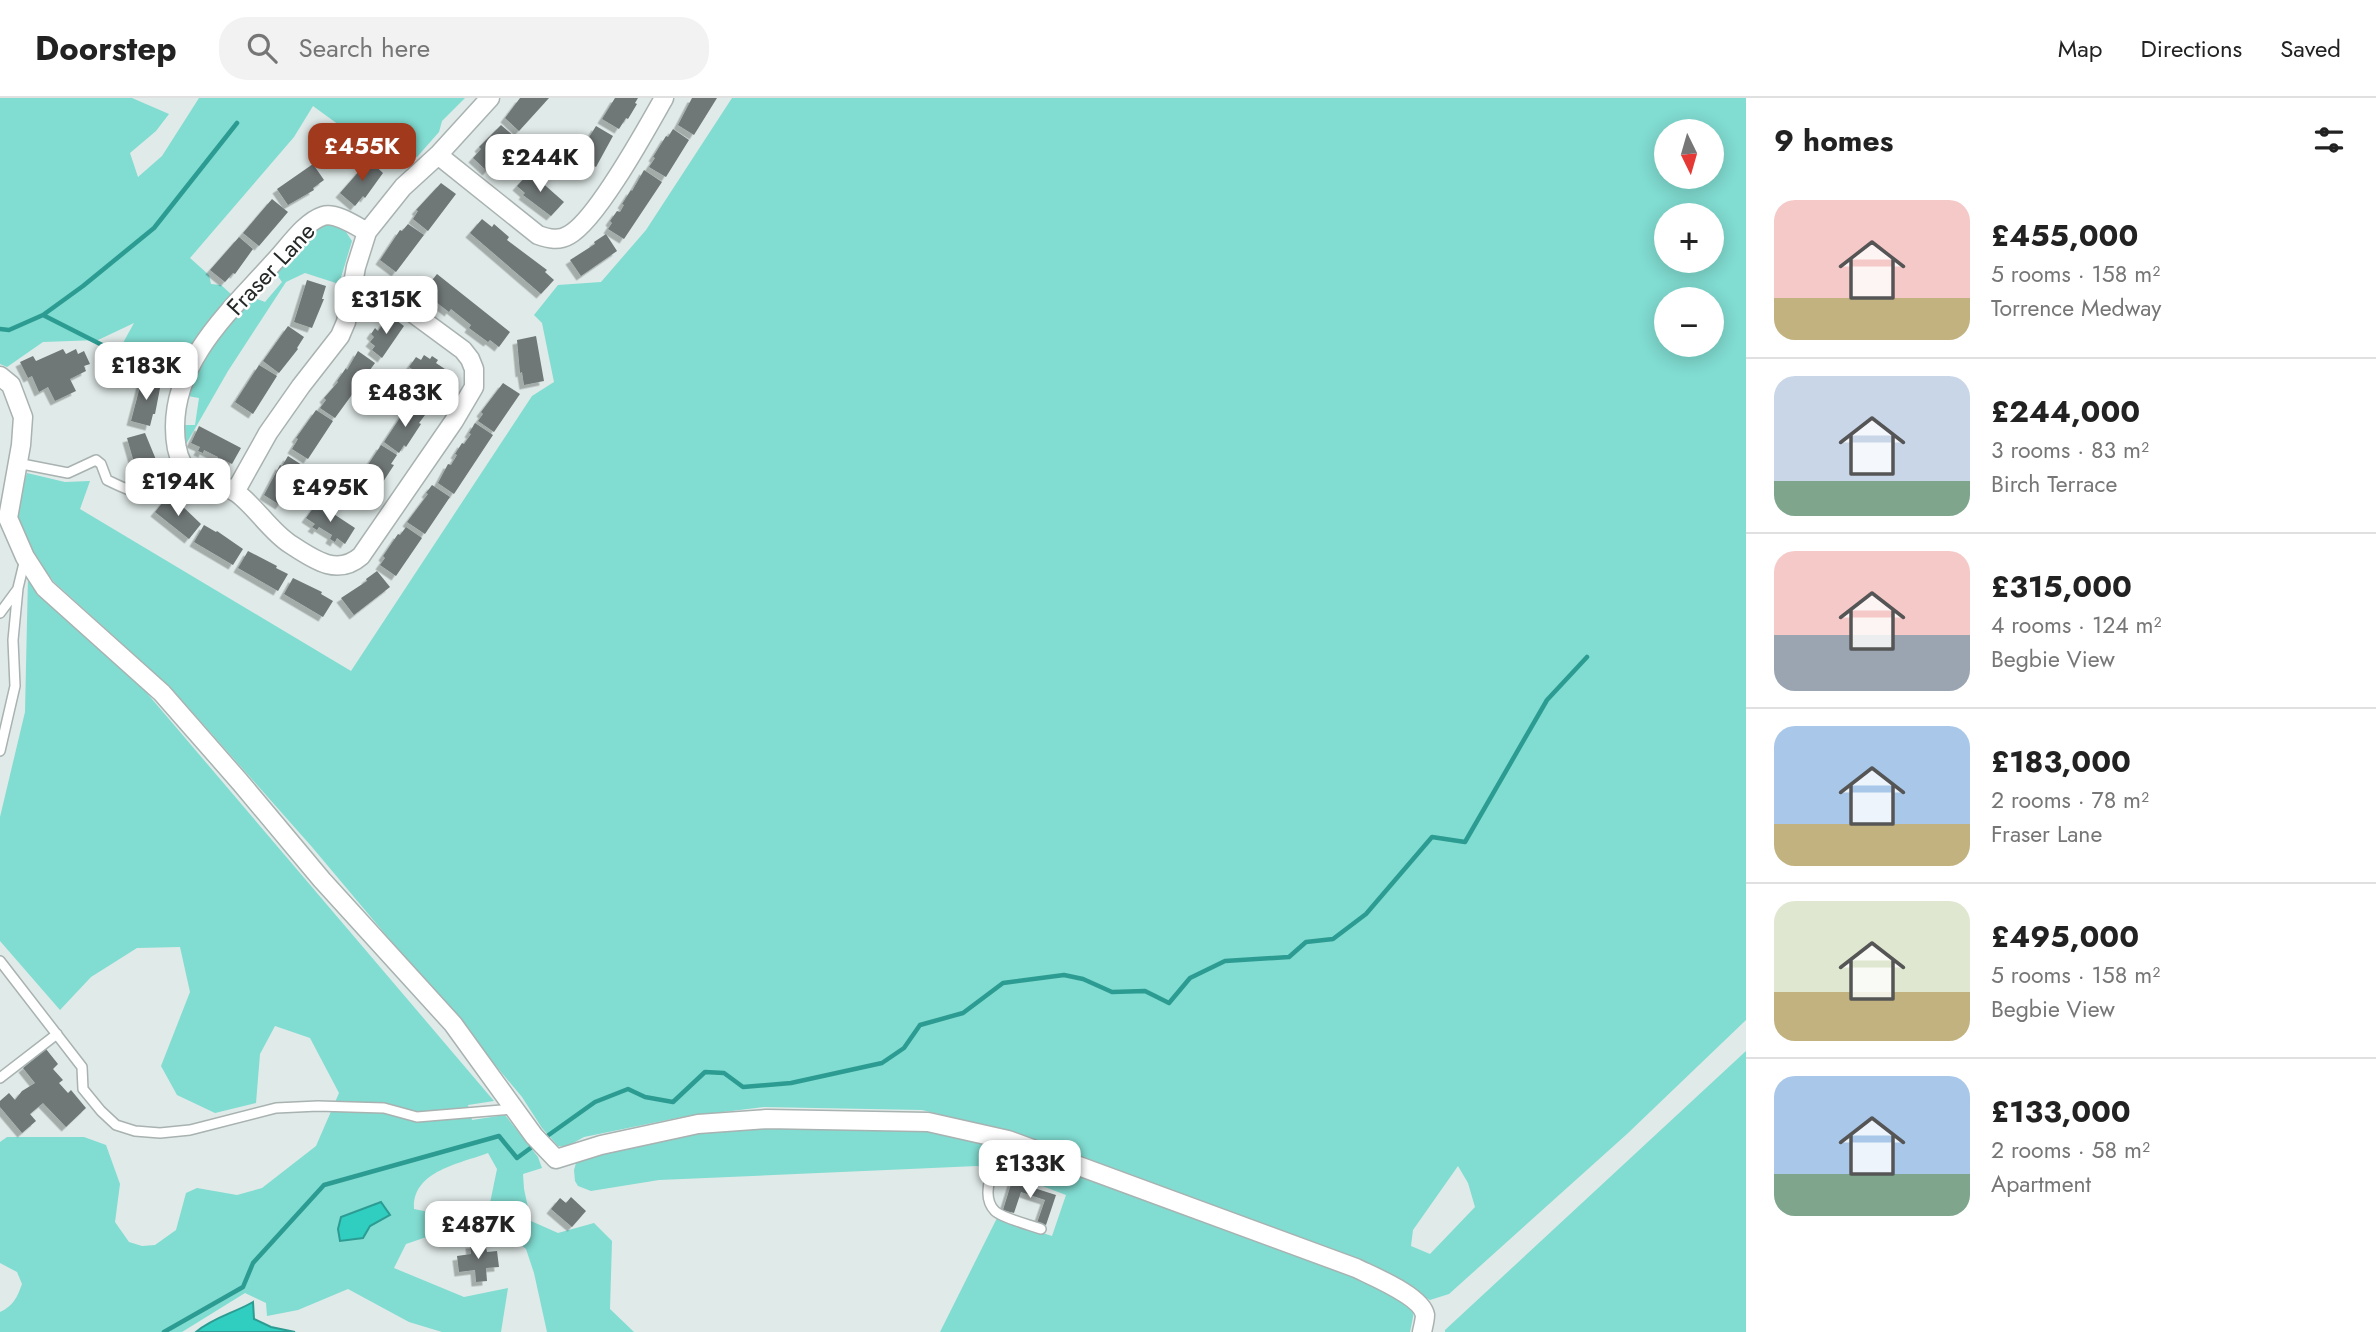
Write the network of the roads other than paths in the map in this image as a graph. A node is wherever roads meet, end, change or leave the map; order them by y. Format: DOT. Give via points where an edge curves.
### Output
graph roads {
  1 [pos="490,98"];
  2 [pos="664,98"];
  3 [pos="438,155"];
  4 [pos="367,232"];
  5 [pos="353,286"];
  6 [pos="0,376"];
  7 [pos="17,463"];
  8 [pos="188,472"];
  9 [pos="235,492"];
  10 [pos="25,558"];
  11 [pos="18,588"];
  12 [pos="0,613"];
  13 [pos="0,751"];
  14 [pos="0,961"];
  15 [pos="57,1034"];
  16 [pos="0,1078"];
  17 [pos="514,1109"];
  18 [pos="1008,1140"];
  19 [pos="1041,1229"];
  20 [pos="1422,1332"];
  1 -- 3 [label="street"];
  2 -- 3 [label="street" via="589,216 560,239 538,235"];
  3 -- 4 [label="street" via="403,187"];
  4 -- 5 [label="street"];
  4 -- 8 [label="street, Fraser Lane" via="330,215 321,216 293,241 195,355 175,412 177,450"];
  5 -- 9 [label="street" via="340,336 268,433"];
  5 -- 9 [label="street" via="391,297 463,350 474,369 474,387 361,556 346,566 327,565 288,543"];
  6 -- 7 [label="street" via="11,384 23,417"];
  7 -- 8 [label="lane" via="68,473 96,460 107,480 147,495"];
  7 -- 10 [label="street" via="8,518"];
  8 -- 9 [label="street"];
  10 -- 11 [label="lane"];
  10 -- 17 [label="street" via="45,587 162,693 453,1024"];
  11 -- 12 [label="lane"];
  11 -- 13 [label="lane" via="15,686"];
  14 -- 15 [label="lane"];
  15 -- 16 [label="lane"];
  15 -- 17 [label="lane" via="82,1067 83,1089 116,1125 135,1131 190,1130 276,1108 384,1108 417,1117"];
  17 -- 18 [label="street" via="555,1159 639,1135 698,1124 767,1119 928,1122"];
  18 -- 19 [label="lane" via="987,1199 996,1212"];
  18 -- 20 [label="street" via="1356,1268 1420,1305"];
}
